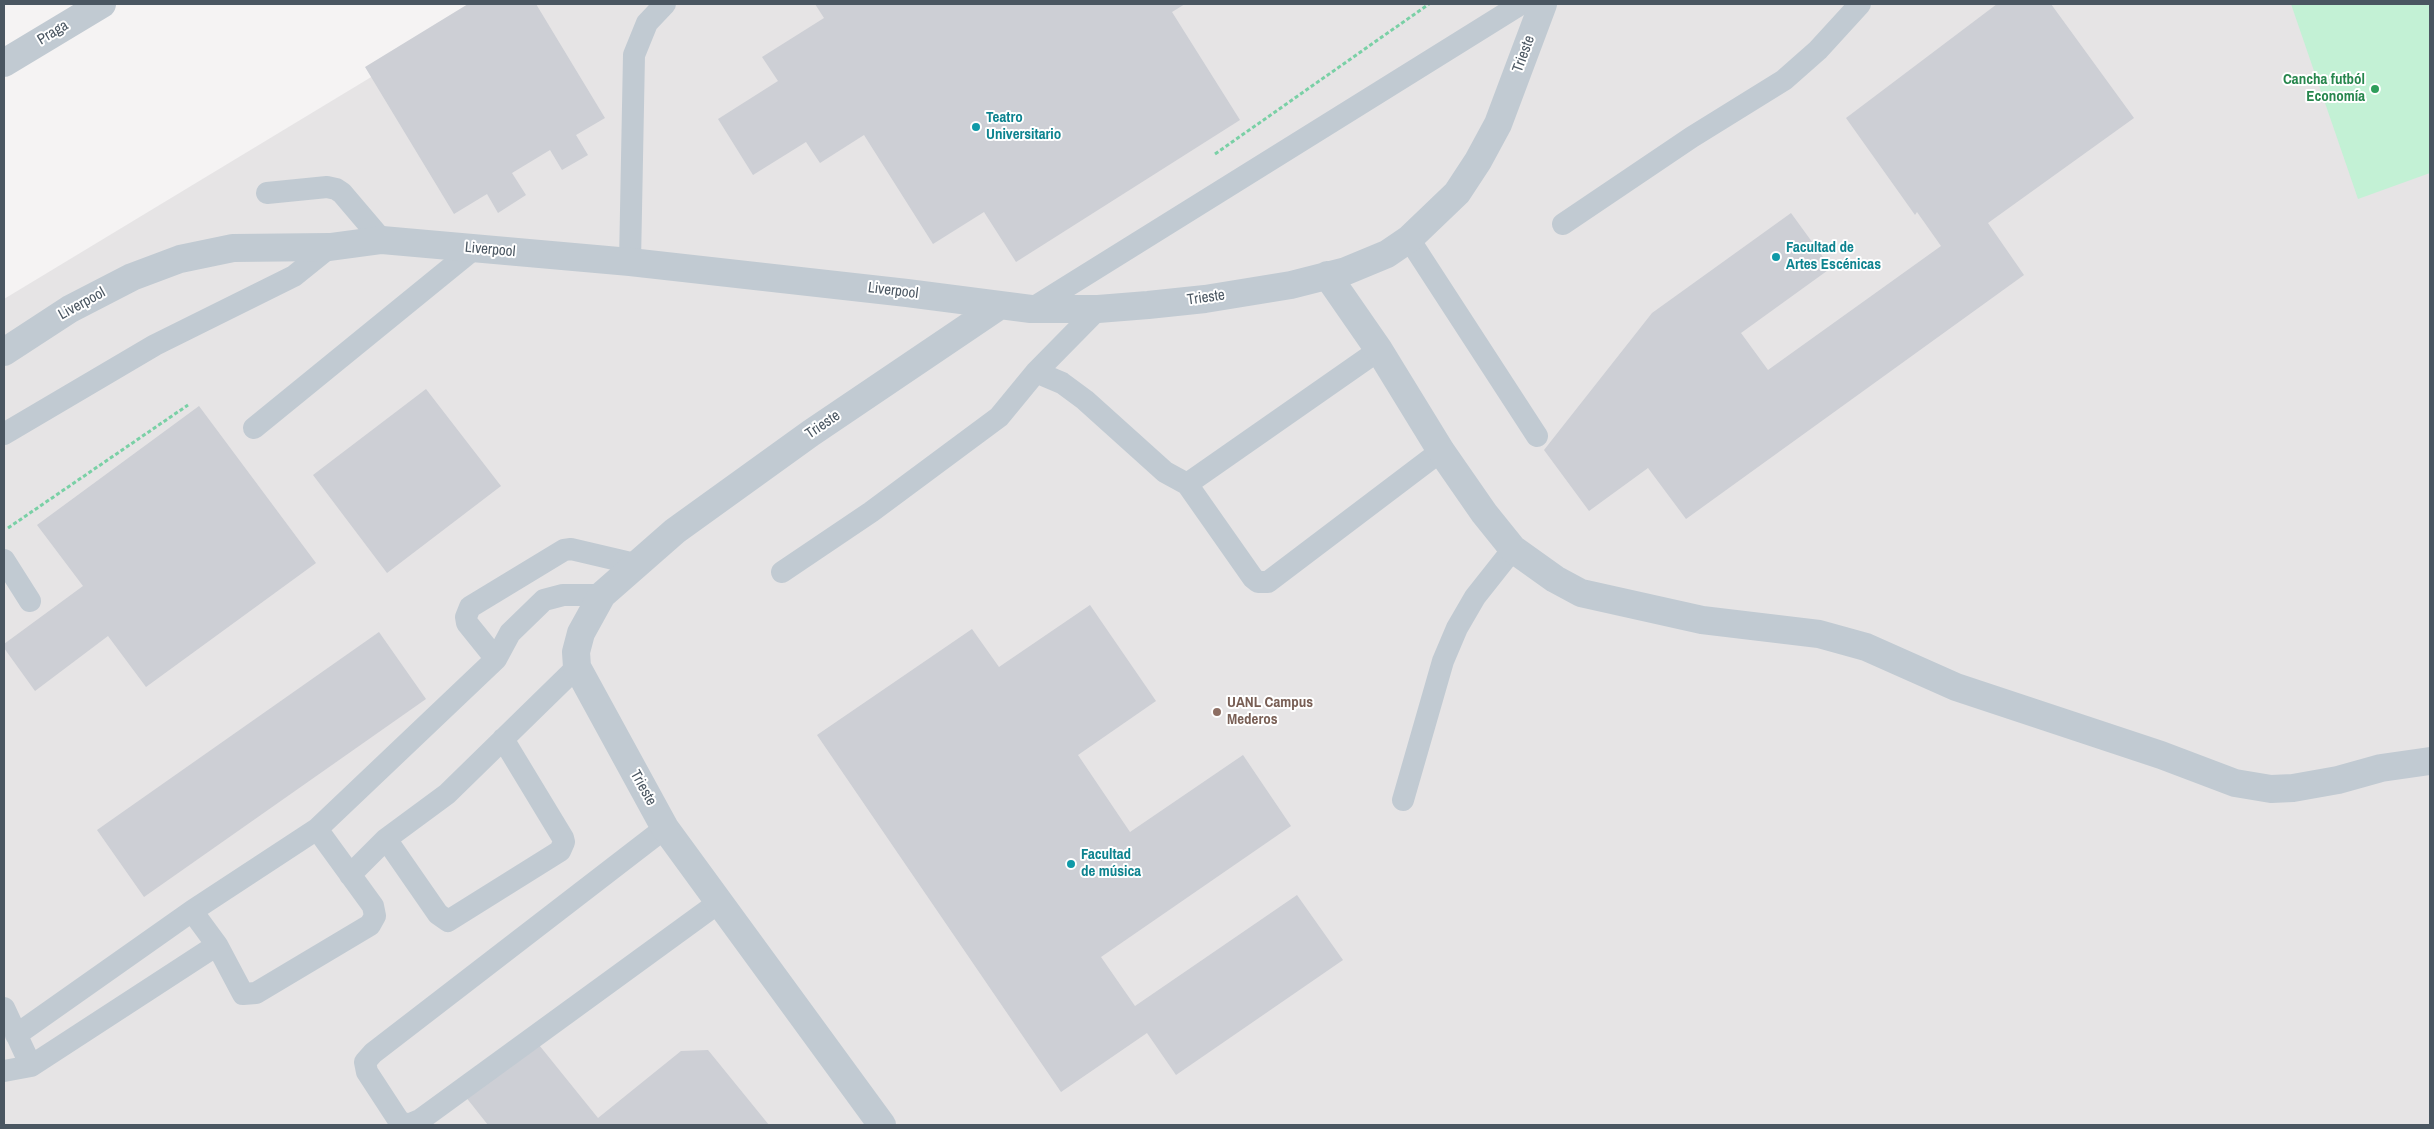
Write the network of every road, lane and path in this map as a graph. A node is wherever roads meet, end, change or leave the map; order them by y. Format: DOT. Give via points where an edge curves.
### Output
graph roads {
  1 [pos="102,4"];
  2 [pos="665,4"];
  3 [pos="1521,4"];
  4 [pos="1542,4"];
  5 [pos="1860,4"];
  6 [pos="4,63"];
  7 [pos="268,193"];
  8 [pos="1563,224"];
  9 [pos="1409,239"];
  10 [pos="382,240"];
  11 [pos="330,247"];
  12 [pos="475,248"];
  13 [pos="630,262"];
  14 [pos="1327,275"];
  15 [pos="999,306"];
  16 [pos="1031,309"];
  17 [pos="1098,309"];
  18 [pos="1379,350"];
  19 [pos="4,352"];
  20 [pos="1036,372"];
  21 [pos="188,405"];
  22 [pos="254,428"];
  23 [pos="4,434"];
  24 [pos="1537,436"];
  25 [pos="1441,451"];
  26 [pos="1187,484"];
  27 [pos="4,531"];
  28 [pos="1513,549"];
  29 [pos="4,560"];
  30 [pos="635,564"];
  31 [pos="782,572"];
  32 [pos="602,595"];
  33 [pos="30,600"];
  34 [pos="496,659"];
  35 [pos="577,667"];
  36 [pos="504,739"];
  37 [pos="2430,762"];
  38 [pos="1403,800"];
  39 [pos="665,828"];
  40 [pos="317,829"];
  41 [pos="386,839"];
  42 [pos="350,875"];
  43 [pos="718,903"];
  44 [pos="192,911"];
  45 [pos="217,946"];
  46 [pos="4,1008"];
  47 [pos="16,1035"];
  48 [pos="31,1066"];
  49 [pos="4,1071"];
  50 [pos="882,1125"];
  1 -- 6 [label="street, Praga"];
  2 -- 13 [label="lane" via="647,23 634,55"];
  3 -- 16 [label="lane"];
  4 -- 9 [label="street, Trieste" via="1498,124 1478,161 1457,193"];
  5 -- 8 [label="lane" via="1818,50 1784,80"];
  7 -- 10 [label="lane" via="327,187 336,189"];
  9 -- 14 [label="street, Trieste" via="1365,264"];
  9 -- 24 [label="lane"];
  10 -- 11 [label="street, Liverpool"];
  10 -- 12 [label="street, Liverpool"];
  11 -- 19 [label="street, Liverpool" via="233,248 180,259 132,277 70,309"];
  11 -- 23 [label="lane" via="294,276 155,345"];
  12 -- 13 [label="street, Liverpool"];
  12 -- 22 [label="lane"];
  13 -- 15 [label="street, Liverpool"];
  14 -- 17 [label="street, Trieste" via="1291,285 1205,299"];
  14 -- 18 [label="street"];
  15 -- 16 [label="street, Trieste"];
  15 -- 30 [label="street, Trieste" via="811,433 675,531"];
  16 -- 17 [label="street, Trieste"];
  17 -- 20 [label="lane"];
  18 -- 25 [label="street"];
  18 -- 26 [label="lane"];
  20 -- 26 [label="lane" via="1062,383 1085,400 1165,472"];
  20 -- 31 [label="lane" via="999,417 871,512"];
  21 -- 27 [label="path"];
  25 -- 26 [label="lane" via="1268,582 1258,582 1254,578"];
  25 -- 28 [label="street"];
  28 -- 37 [label="street" via="1555,580 1581,593 1702,620 1819,634 1866,647 1956,687 2235,783 2271,789 2293,788 2381,768"];
  28 -- 38 [label="lane" via="1475,597 1457,628 1443,661"];
  29 -- 33 [label="lane"];
  30 -- 32 [label="street, Trieste"];
  30 -- 34 [label="lane" via="564,550 470,607 467,623"];
  32 -- 34 [label="lane" via="562,595 544,600 510,633"];
  32 -- 35 [label="street, Trieste" via="581,634 576,652"];
  34 -- 40 [label="lane"];
  35 -- 36 [label="lane"];
  35 -- 39 [label="street, Trieste"];
  36 -- 41 [label="lane" via="447,794"];
  36 -- 41 [label="lane" via="563,838 560,851 448,921 438,914"];
  39 -- 43 [label="street, Trieste"];
  39 -- 43 [label="lane" via="373,1053 365,1062 367,1072 399,1120 408,1125 420,1120"];
  40 -- 42 [label="lane"];
  40 -- 44 [label="lane"];
  41 -- 42 [label="lane"];
  42 -- 45 [label="lane" via="372,906 375,916 370,925 256,993 243,994"];
  43 -- 50 [label="street, Trieste"];
  44 -- 45 [label="lane"];
  44 -- 47 [label="lane"];
  45 -- 48 [label="lane"];
  46 -- 47 [label="lane"];
  47 -- 48 [label="lane"];
  48 -- 49 [label="lane"];
}
